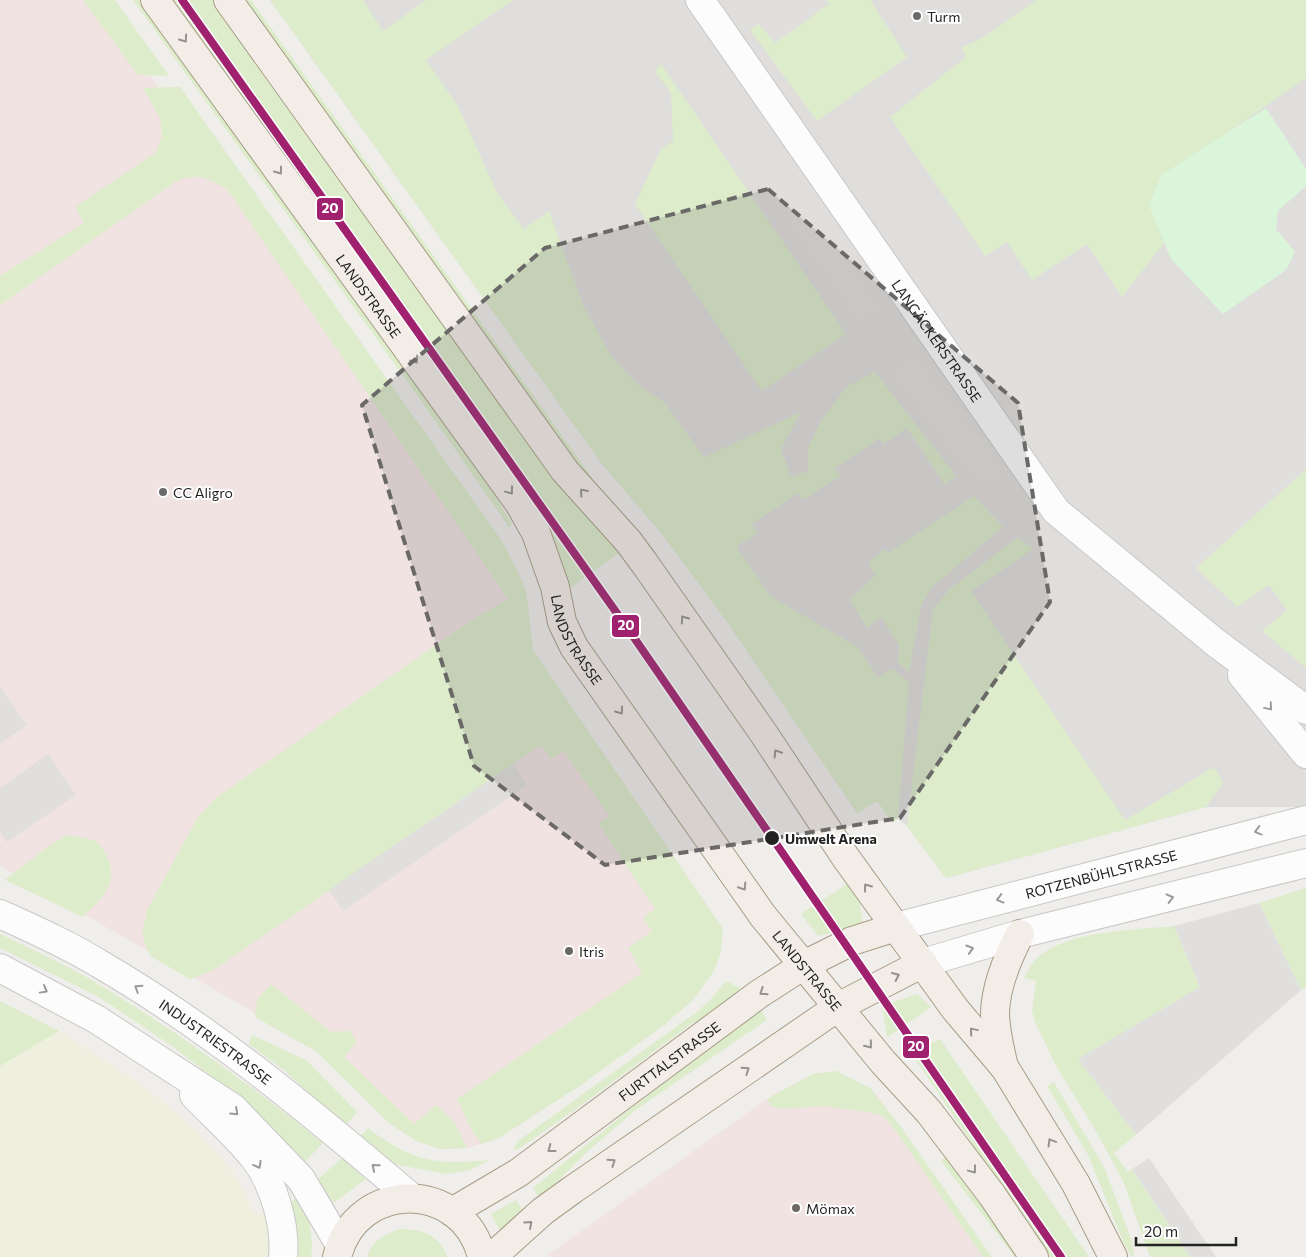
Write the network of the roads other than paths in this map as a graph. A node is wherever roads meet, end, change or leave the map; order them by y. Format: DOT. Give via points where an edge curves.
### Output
graph roads {
  1 [pos="155,0"];
  2 [pos="228,0"];
  3 [pos="700,0"];
  4 [pos="1216,643"];
  5 [pos="1306,710"];
  6 [pos="1306,754"];
  7 [pos="1306,820"];
  8 [pos="1306,864"];
  9 [pos="0,914"];
  10 [pos="896,927"];
  11 [pos="1020,934"];
  12 [pos="923,963"];
  13 [pos="804,965"];
  14 [pos="0,968"];
  15 [pos="838,1007"];
  16 [pos="167,1064"];
  17 [pos="1005,1068"];
  18 [pos="412,1198"];
  19 [pos="452,1212"];
  20 [pos="339,1251"];
  21 [pos="283,1257"];
  22 [pos="482,1257"];
  23 [pos="492,1257"];
  24 [pos="1034,1257"];
  25 [pos="1113,1257"];
  1 -- 13 [label="main road, LANDSTRASSE, one-way" via="519,503 536,533 555,587 562,622 574,647 763,916"];
  10 -- 2 [label="main road, one-way" via="645,564 565,471"];
  3 -- 4 [label="street, LANGÄCKERSTRASSE" via="1056,511"];
  4 -- 5 [label="street, LANGÄCKERSTRASSE"];
  4 -- 6 [label="street, LANGÄCKERSTRASSE, one-way"];
  7 -- 10 [label="street, ROTZENBÜHLSTRASSE, one-way"];
  11 -- 8 [label="street, one-way"];
  18 -- 9 [label="street, INDUSTRIESTRASSE, one-way" via="253,1066 199,1027 98,962"];
  10 -- 12 [label="main road"];
  10 -- 13 [label="main road, FURTTALSTRASSE" via="852,941"];
  12 -- 11 [label="street, one-way"];
  11 -- 17 [label="main road" via="1006,967 995,1012"];
  15 -- 12 [label="main road, one-way"];
  17 -- 12 [label="main road, one-way"];
  13 -- 15 [label="main road, LANDSTRASSE"];
  13 -- 19 [label="main road, FURTTALSTRASSE, one-way" via="518,1173"];
  14 -- 16 [label="street, one-way" via="96,1019"];
  23 -- 15 [label="main road, one-way" via="572,1190"];
  15 -- 24 [label="main road, LANDSTRASSE, one-way" via="929,1112"];
  16 -- 20 [label="street, one-way" via="233,1108 301,1179"];
  16 -- 21 [label="street, one-way" via="256,1159 275,1198 282,1226"];
  25 -- 17 [label="main road, one-way" via="1076,1184"];
  18 -- 19 [label="main road" via="433,1202"];
  18 -- 20 [label="main road" via="390,1200 369,1210 352,1225"];
  19 -- 22 [label="main road" via="468,1226"];
}
